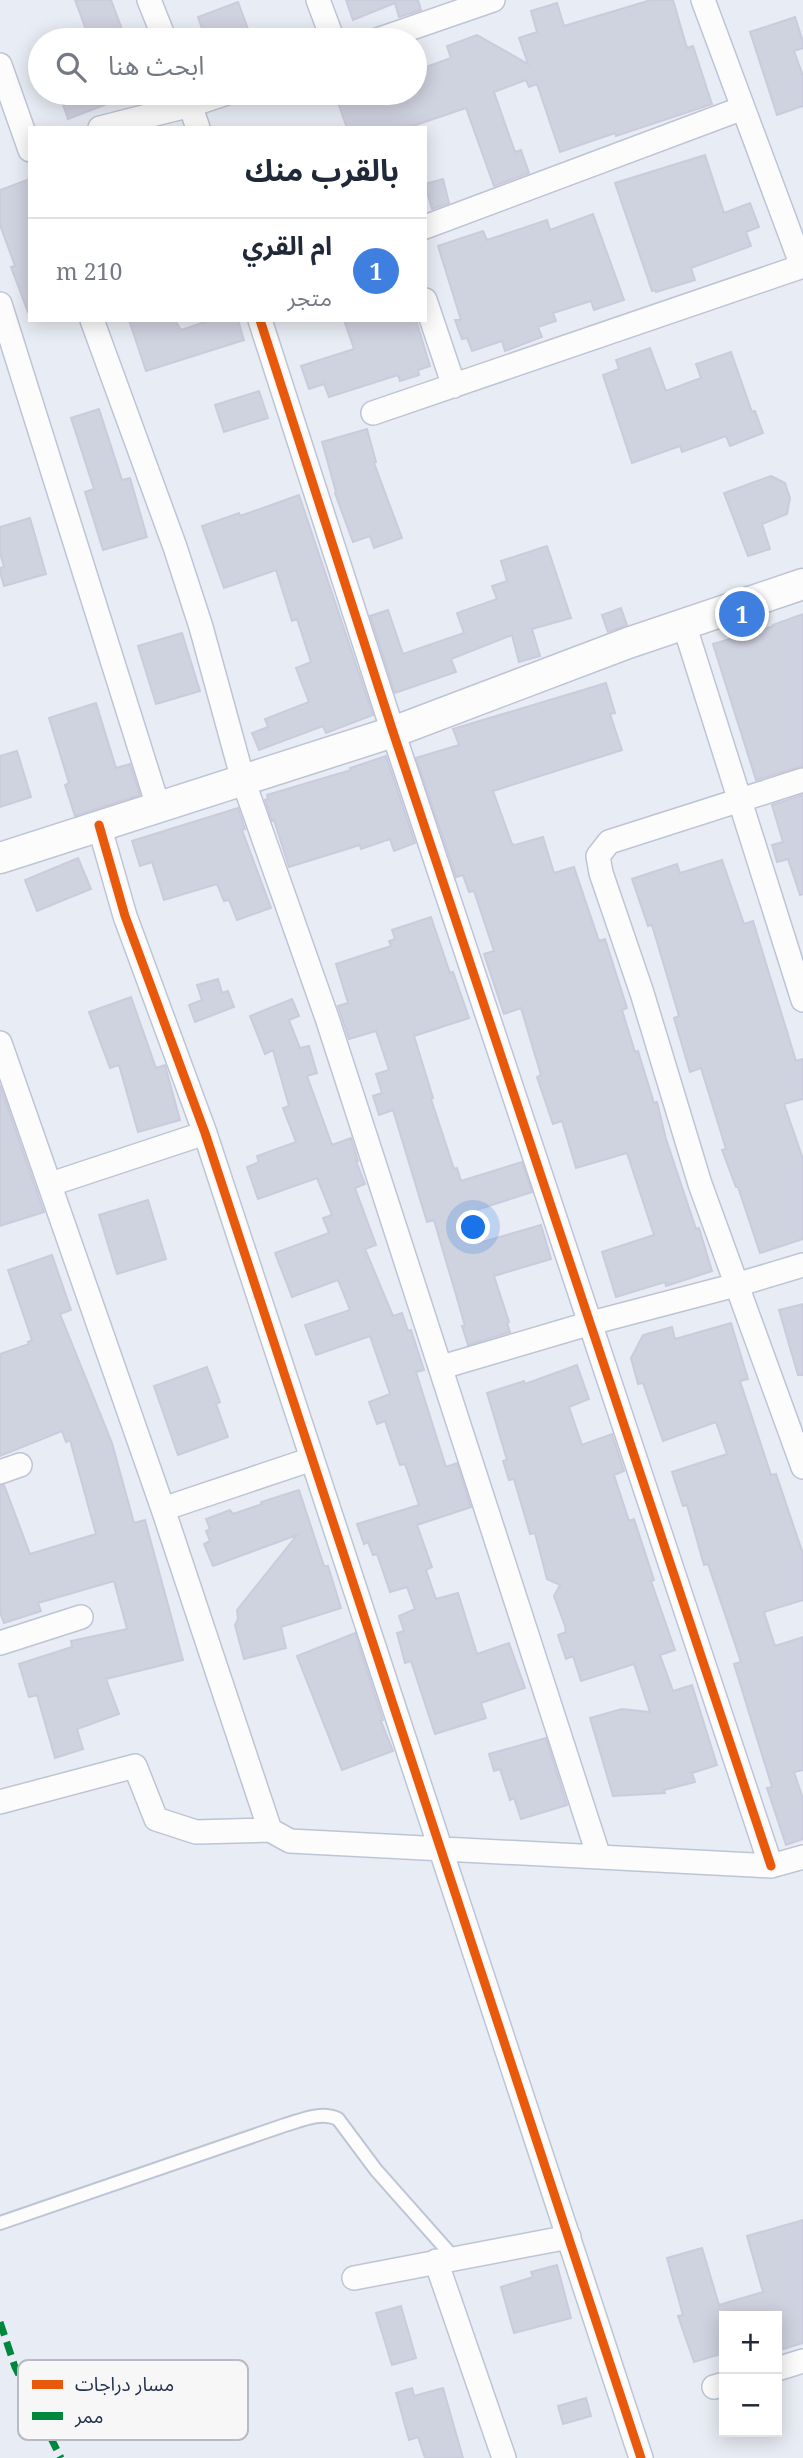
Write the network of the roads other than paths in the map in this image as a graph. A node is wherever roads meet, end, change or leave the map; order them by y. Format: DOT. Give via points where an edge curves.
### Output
graph roads {
  1 [pos="149,0"];
  2 [pos="318,0"];
  3 [pos="703,0"];
  4 [pos="486,1"];
  5 [pos="160,28"];
  6 [pos="328,28"];
  7 [pos="411,28"];
  8 [pos="0,65"];
  9 [pos="170,105"];
  10 [pos="190,105"];
  11 [pos="743,108"];
  12 [pos="106,126"];
  13 [pos="197,126"];
  14 [pos="28,146"];
  15 [pos="427,226"];
  16 [pos="802,266"];
  17 [pos="427,305"];
  18 [pos="1,309"];
  19 [pos="93,322"];
  20 [pos="261,322"];
  21 [pos="454,386"];
  22 [pos="373,413"];
  23 [pos="803,584"];
  24 [pos="684,624"];
  25 [pos="393,732"];
  26 [pos="243,780"];
  27 [pos="803,780"];
  28 [pos="739,800"];
  29 [pos="158,806"];
  30 [pos="99,825"];
  31 [pos="0,858"];
  32 [pos="803,1000"];
  33 [pos="0,1043"];
  34 [pos="205,1133"];
  35 [pos="51,1184"];
  36 [pos="803,1265"];
  37 [pos="736,1285"];
  38 [pos="591,1322"];
  39 [pos="442,1367"];
  40 [pos="312,1459"];
  41 [pos="803,1467"];
  42 [pos="163,1509"];
  43 [pos="81,1617"];
  44 [pos="0,1643"];
  45 [pos="0,1802"];
  46 [pos="270,1830"];
  47 [pos="440,1847"];
  48 [pos="599,1857"];
  49 [pos="803,1857"];
  50 [pos="771,1866"];
  51 [pos="0,2223"];
  52 [pos="569,2237"];
  53 [pos="445,2259"];
  54 [pos="355,2278"];
  55 [pos="803,2361"];
  56 [pos="782,2367"];
  57 [pos="504,2458"];
  58 [pos="641,2458"];
  1 -- 5 [label="street"];
  2 -- 6 [label="street"];
  3 -- 11 [label="street"];
  4 -- 7 [label="street"];
  8 -- 14 [label="street"];
  9 -- 12 [label="street"];
  10 -- 13 [label="street"];
  11 -- 15 [label="street"];
  11 -- 16 [label="street"];
  16 -- 21 [label="street"];
  17 -- 21 [label="street"];
  18 -- 29 [label="street"];
  19 -- 26 [label="street" via="175,547"];
  20 -- 25 [label="street"];
  21 -- 22 [label="street"];
  23 -- 24 [label="street"];
  24 -- 25 [label="street"];
  24 -- 28 [label="street"];
  25 -- 26 [label="street"];
  25 -- 38 [label="street"];
  26 -- 29 [label="street"];
  26 -- 39 [label="street"];
  27 -- 28 [label="street"];
  28 -- 32 [label="street"];
  28 -- 37 [label="street" via="609,842 598,856"];
  29 -- 30 [label="street"];
  30 -- 31 [label="street"];
  30 -- 34 [label="street" via="125,916"];
  33 -- 35 [label="street"];
  34 -- 35 [label="street"];
  34 -- 40 [label="street"];
  35 -- 42 [label="street"];
  36 -- 37 [label="street"];
  37 -- 38 [label="street"];
  37 -- 41 [label="street"];
  38 -- 39 [label="street"];
  38 -- 50 [label="street"];
  39 -- 48 [label="street"];
  40 -- 42 [label="street"];
  40 -- 47 [label="street"];
  42 -- 46 [label="street"];
  43 -- 44 [label="street"];
  45 -- 46 [label="street" via="135,1766 156,1819 196,1832"];
  46 -- 47 [label="street" via="290,1841"];
  47 -- 48 [label="street"];
  47 -- 52 [label="street"];
  48 -- 50 [label="street"];
  49 -- 50 [label="street"];
  51 -- 53 [label="lane" via="285,2125 330,2115 338,2119"];
  52 -- 53 [label="street"];
  52 -- 58 [label="street"];
  53 -- 54 [label="street"];
  53 -- 57 [label="street"];
  55 -- 56 [label="street"];
}
